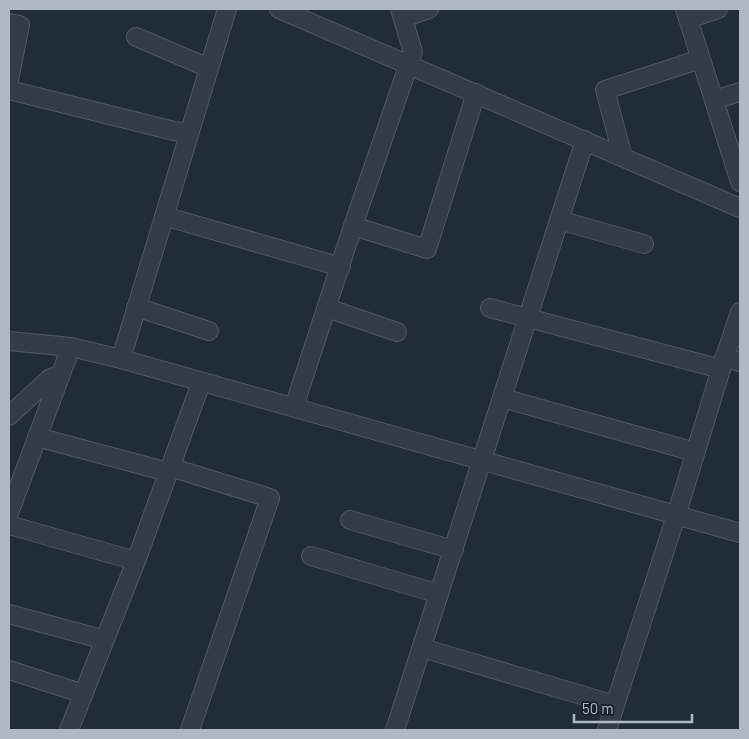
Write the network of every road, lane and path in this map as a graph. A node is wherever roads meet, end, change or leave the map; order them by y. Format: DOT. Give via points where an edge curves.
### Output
graph roads {
  1 [pos="227,9"];
  2 [pos="280,9"];
  3 [pos="429,9"];
  4 [pos="718,9"];
  5 [pos="401,13"];
  6 [pos="686,14"];
  7 [pos="9,22"];
  8 [pos="136,37"];
  9 [pos="701,59"];
  10 [pos="410,64"];
  11 [pos="209,68"];
  12 [pos="9,80"];
  13 [pos="9,90"];
  14 [pos="740,92"];
  15 [pos="476,93"];
  16 [pos="714,100"];
  17 [pos="189,132"];
  18 [pos="584,140"];
  19 [pos="623,157"];
  20 [pos="740,182"];
  21 [pos="740,208"];
  22 [pos="164,216"];
  23 [pos="559,220"];
  24 [pos="353,226"];
  25 [pos="644,244"];
  26 [pos="341,267"];
  27 [pos="136,307"];
  28 [pos="327,308"];
  29 [pos="490,308"];
  30 [pos="740,312"];
  31 [pos="528,318"];
  32 [pos="210,331"];
  33 [pos="397,332"];
  34 [pos="9,341"];
  35 [pos="71,348"];
  36 [pos="121,359"];
  37 [pos="728,363"];
  38 [pos="61,374"];
  39 [pos="201,383"];
  40 [pos="502,398"];
  41 [pos="294,407"];
  42 [pos="9,416"];
  43 [pos="37,437"];
  44 [pos="696,452"];
  45 [pos="482,462"];
  46 [pos="169,470"];
  47 [pos="9,513"];
  48 [pos="676,516"];
  49 [pos="350,520"];
  50 [pos="9,524"];
  51 [pos="740,533"];
  52 [pos="454,550"];
  53 [pos="310,556"];
  54 [pos="136,561"];
  55 [pos="440,594"];
  56 [pos="9,614"];
  57 [pos="105,640"];
  58 [pos="422,648"];
  59 [pos="9,670"];
  60 [pos="84,694"];
  61 [pos="615,705"];
  62 [pos="69,730"];
  63 [pos="190,730"];
  64 [pos="396,730"];
  65 [pos="608,730"];
  1 -- 11 [label="street"];
  2 -- 10 [label="street"];
  3 -- 5 [label="street"];
  4 -- 6 [label="street"];
  5 -- 10 [label="street" via="413,52"];
  6 -- 9 [label="street"];
  7 -- 12 [label="street" via="20,25"];
  8 -- 11 [label="street"];
  9 -- 16 [label="street"];
  9 -- 19 [label="street" via="605,90"];
  10 -- 15 [label="street"];
  10 -- 24 [label="street"];
  11 -- 17 [label="street"];
  13 -- 17 [label="street"];
  14 -- 16 [label="street"];
  15 -- 18 [label="street"];
  15 -- 24 [label="street" via="427,250"];
  16 -- 20 [label="street"];
  17 -- 22 [label="street"];
  18 -- 19 [label="street"];
  18 -- 23 [label="street"];
  19 -- 21 [label="street"];
  22 -- 26 [label="street"];
  22 -- 27 [label="street"];
  23 -- 25 [label="street"];
  23 -- 31 [label="street"];
  24 -- 26 [label="street"];
  26 -- 28 [label="street"];
  27 -- 32 [label="street"];
  27 -- 36 [label="street"];
  28 -- 33 [label="street"];
  28 -- 41 [label="street"];
  29 -- 31 [label="street"];
  30 -- 37 [label="street"];
  31 -- 37 [label="street"];
  31 -- 40 [label="street"];
  34 -- 35 [label="street"];
  35 -- 36 [label="street"];
  35 -- 38 [label="street"];
  36 -- 39 [label="street"];
  37 -- 44 [label="street"];
  38 -- 42 [label="street" via="49,379"];
  38 -- 43 [label="street"];
  39 -- 41 [label="street"];
  39 -- 46 [label="street"];
  40 -- 44 [label="street"];
  40 -- 45 [label="street"];
  41 -- 45 [label="street"];
  43 -- 46 [label="street"];
  43 -- 47 [label="street"];
  44 -- 48 [label="street"];
  45 -- 48 [label="street"];
  45 -- 52 [label="street"];
  46 -- 54 [label="street"];
  46 -- 63 [label="street" via="270,498"];
  48 -- 51 [label="street"];
  48 -- 61 [label="street"];
  49 -- 52 [label="street"];
  50 -- 54 [label="street"];
  52 -- 55 [label="street"];
  53 -- 55 [label="street"];
  54 -- 57 [label="street"];
  55 -- 58 [label="street"];
  56 -- 57 [label="street"];
  57 -- 60 [label="street"];
  58 -- 61 [label="street"];
  58 -- 64 [label="street"];
  59 -- 60 [label="street"];
  60 -- 62 [label="street"];
  61 -- 65 [label="street"];
}
